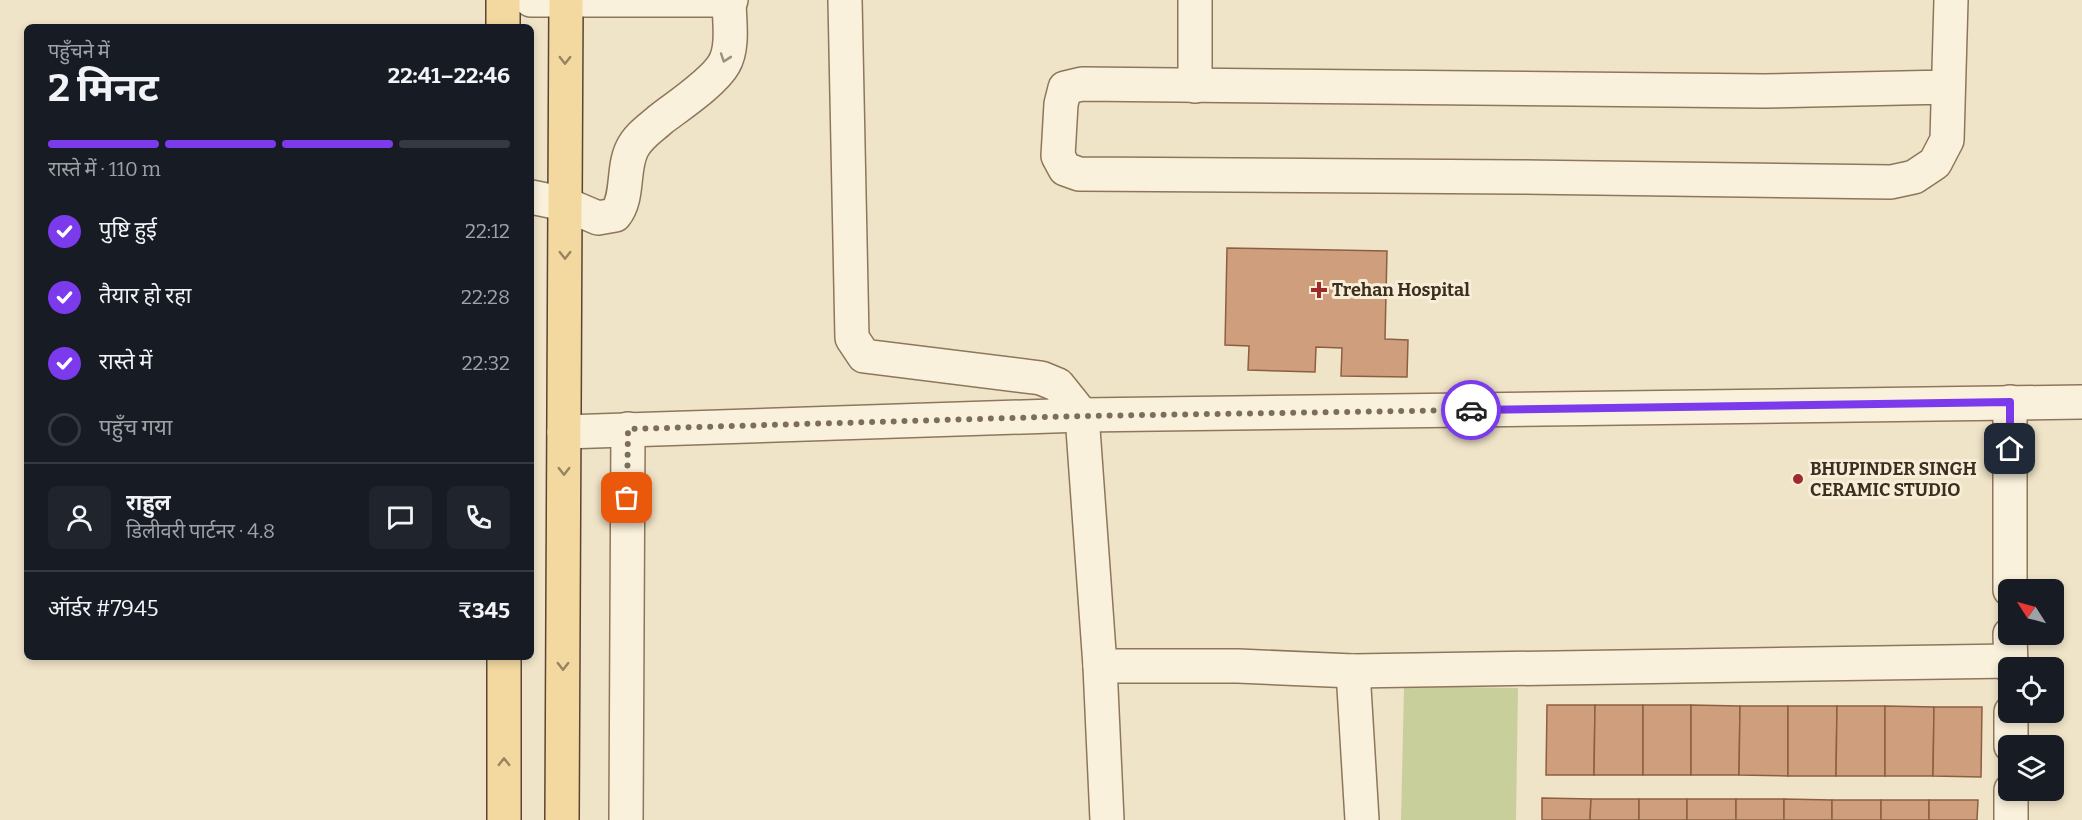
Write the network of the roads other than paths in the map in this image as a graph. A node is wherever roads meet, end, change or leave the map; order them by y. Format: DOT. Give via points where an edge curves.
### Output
graph roads {
  1 [pos="503,0"];
  2 [pos="531,0"];
  3 [pos="730,0"];
  4 [pos="845,0"];
  5 [pos="1196,0"];
  6 [pos="1951,0"];
  7 [pos="566,1"];
  8 [pos="503,24"];
  9 [pos="1195,86"];
  10 [pos="1947,87"];
  11 [pos="534,198"];
  12 [pos="565,204"];
  13 [pos="2010,402"];
  14 [pos="2082,402"];
  15 [pos="1082,416"];
  16 [pos="628,429"];
  17 [pos="564,432"];
  18 [pos="2010,579"];
  19 [pos="2011,654"];
  20 [pos="504,660"];
  21 [pos="1100,666"];
  22 [pos="1353,671"];
  23 [pos="2011,801"];
  24 [pos="504,820"];
  25 [pos="562,820"];
  26 [pos="626,820"];
  27 [pos="1107,820"];
  28 [pos="1362,820"];
  29 [pos="2011,820"];
  1 -- 8 [label="main road"];
  2 -- 7 [label="street"];
  3 -- 7 [label="street"];
  3 -- 12 [label="street, one-way" via="725,64 643,134 632,149 620,209 615,215 598,218"];
  4 -- 15 [label="street" via="852,338 864,356 1041,378 1058,386"];
  5 -- 9 [label="street"];
  6 -- 10 [label="street"];
  7 -- 12 [label="main road, one-way"];
  9 -- 10 [label="street" via="1752,91"];
  9 -- 10 [label="street" via="1082,84 1065,88 1058,156 1065,168 1079,174 1891,182 1914,177 1935,163 1947,140"];
  11 -- 12 [label="street"];
  12 -- 17 [label="main road, one-way"];
  13 -- 14 [label="street"];
  13 -- 15 [label="street"];
  13 -- 18 [label="street"];
  15 -- 16 [label="street"];
  15 -- 21 [label="street"];
  16 -- 17 [label="street"];
  16 -- 26 [label="street"];
  17 -- 25 [label="main road, one-way"];
  19 -- 22 [label="street"];
  24 -- 20 [label="main road, one-way"];
  21 -- 22 [label="street"];
  21 -- 27 [label="street"];
  22 -- 28 [label="street"];
  23 -- 29 [label="street"];
}
